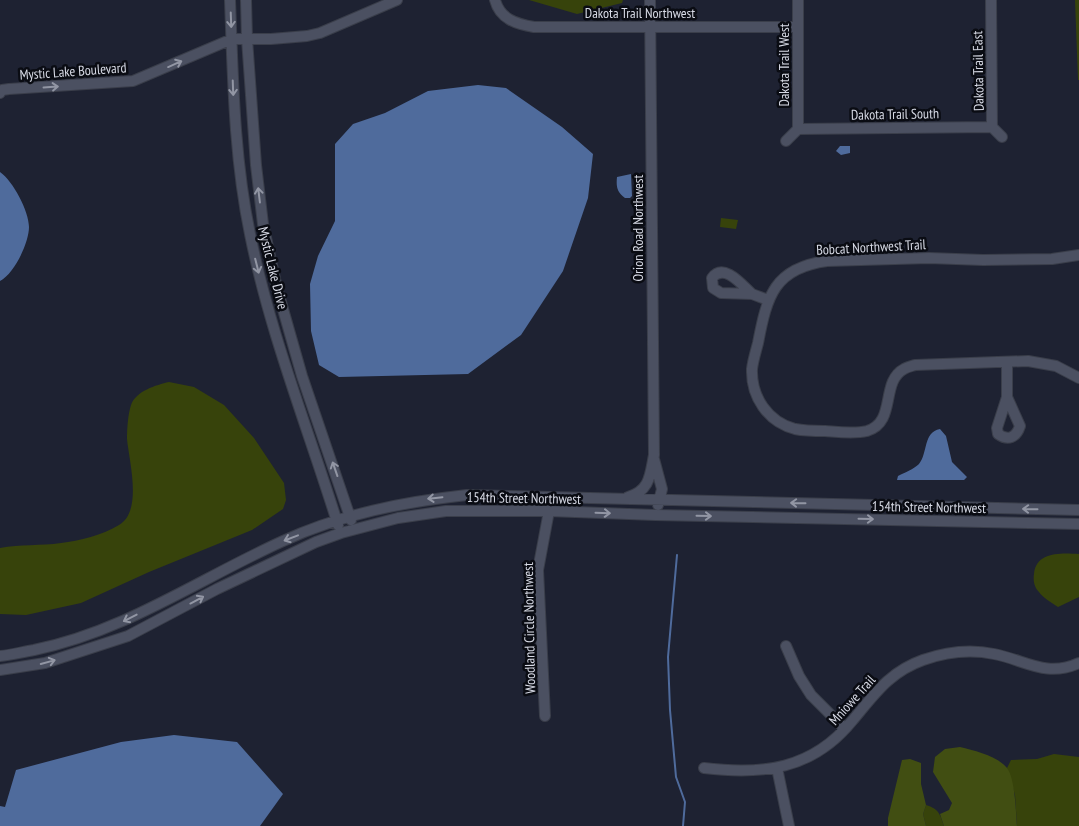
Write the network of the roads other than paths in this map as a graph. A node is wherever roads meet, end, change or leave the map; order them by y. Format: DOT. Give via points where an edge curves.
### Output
graph roads {
  1 [pos="230,0"];
  2 [pos="246,0"];
  3 [pos="397,0"];
  4 [pos="495,0"];
  5 [pos="650,0"];
  6 [pos="798,0"];
  7 [pos="991,0"];
  8 [pos="650,27"];
  9 [pos="798,27"];
  10 [pos="232,39"];
  11 [pos="247,39"];
  12 [pos="1,91"];
  13 [pos="992,126"];
  14 [pos="798,129"];
  15 [pos="1002,138"];
  16 [pos="786,141"];
  17 [pos="1079,255"];
  18 [pos="752,294"];
  19 [pos="768,300"];
  20 [pos="1007,362"];
  21 [pos="1079,378"];
  22 [pos="1007,397"];
  23 [pos="654,455"];
  24 [pos="620,499"];
  25 [pos="659,500"];
  26 [pos="1079,510"];
  27 [pos="549,511"];
  28 [pos="350,515"];
  29 [pos="655,515"];
  30 [pos="337,520"];
  31 [pos="1079,524"];
  32 [pos="353,529"];
  33 [pos="341,533"];
  34 [pos="786,646"];
  35 [pos="0,656"];
  36 [pos="1079,663"];
  37 [pos="0,670"];
  38 [pos="545,716"];
  39 [pos="845,730"];
  40 [pos="704,768"];
  41 [pos="777,768"];
  42 [pos="789,826"];
  1 -- 10 [label="street, Mystic Lake Drive, one-way"];
  2 -- 11 [label="street, Mystic Lake Drive"];
  3 -- 11 [label="street" via="320,33"];
  4 -- 8 [label="street, Dakota Trail Northwest" via="496,7 506,18 534,27"];
  5 -- 8 [label="street, Orion Road Northwest"];
  6 -- 9 [label="street, Dakota Trail West"];
  7 -- 13 [label="street, Dakota Trail East"];
  8 -- 9 [label="street, Dakota Trail Northwest"];
  8 -- 23 [label="street, Orion Road Northwest"];
  9 -- 14 [label="street, Dakota Trail West"];
  10 -- 11 [label="street"];
  12 -- 10 [label="street, Mystic Lake Boulevard, one-way" via="133,81"];
  10 -- 30 [label="street, Mystic Lake Drive, one-way" via="234,114 240,178 250,234 279,347"];
  28 -- 11 [label="street, Mystic Lake Drive, one-way" via="302,376 263,224"];
  13 -- 14 [label="street, Dakota Trail South"];
  13 -- 15 [label="street, Dakota Trail East"];
  14 -- 16 [label="street"];
  17 -- 19 [label="street, Bobcat Northwest Trail" via="1052,260 929,258 813,263 787,275"];
  18 -- 19 [label="street"];
  19 -- 20 [label="street, Bobcat Northwest Trail" via="752,369 754,386 760,402 772,418 784,426 851,432 869,430 885,416 891,384 904,369 915,365"];
  20 -- 21 [label="street, Bobcat Northwest Trail" via="1056,366"];
  20 -- 22 [label="street"];
  23 -- 24 [label="street, Orion Road Northwest" via="644,488 638,494"];
  23 -- 25 [label="street, Orion Road Northwest" via="662,489"];
  24 -- 25 [label="street, 154th Street Northwest"];
  24 -- 28 [label="street, 154th Street Northwest, one-way" via="467,495"];
  26 -- 25 [label="street, 154th Street Northwest, one-way"];
  25 -- 29 [label="street, Orion Road Northwest"];
  27 -- 29 [label="street, 154th Street Northwest, one-way"];
  27 -- 32 [label="street, 154th Street Northwest" via="446,511"];
  27 -- 38 [label="street, Woodland Circle Northwest" via="538,570"];
  28 -- 30 [label="street, 154th Street Northwest"];
  28 -- 32 [label="street, Mystic Lake Drive"];
  29 -- 31 [label="street, 154th Street Northwest, one-way"];
  30 -- 33 [label="street, Mystic Lake Drive"];
  30 -- 35 [label="street, 154th Street Northwest, one-way" via="284,540 119,624 64,644"];
  32 -- 33 [label="street, 154th Street Northwest"];
  37 -- 33 [label="street, 154th Street Northwest, one-way" via="46,663 128,636 217,589"];
  34 -- 39 [label="street" via="811,695"];
  36 -- 39 [label="street, Mniowe Trail" via="1045,668 977,651 922,660 885,683"];
  39 -- 41 [label="street, Mniowe Trail" via="812,755"];
  40 -- 41 [label="street, Mniowe Trail" via="758,771"];
  41 -- 42 [label="street"];
}
